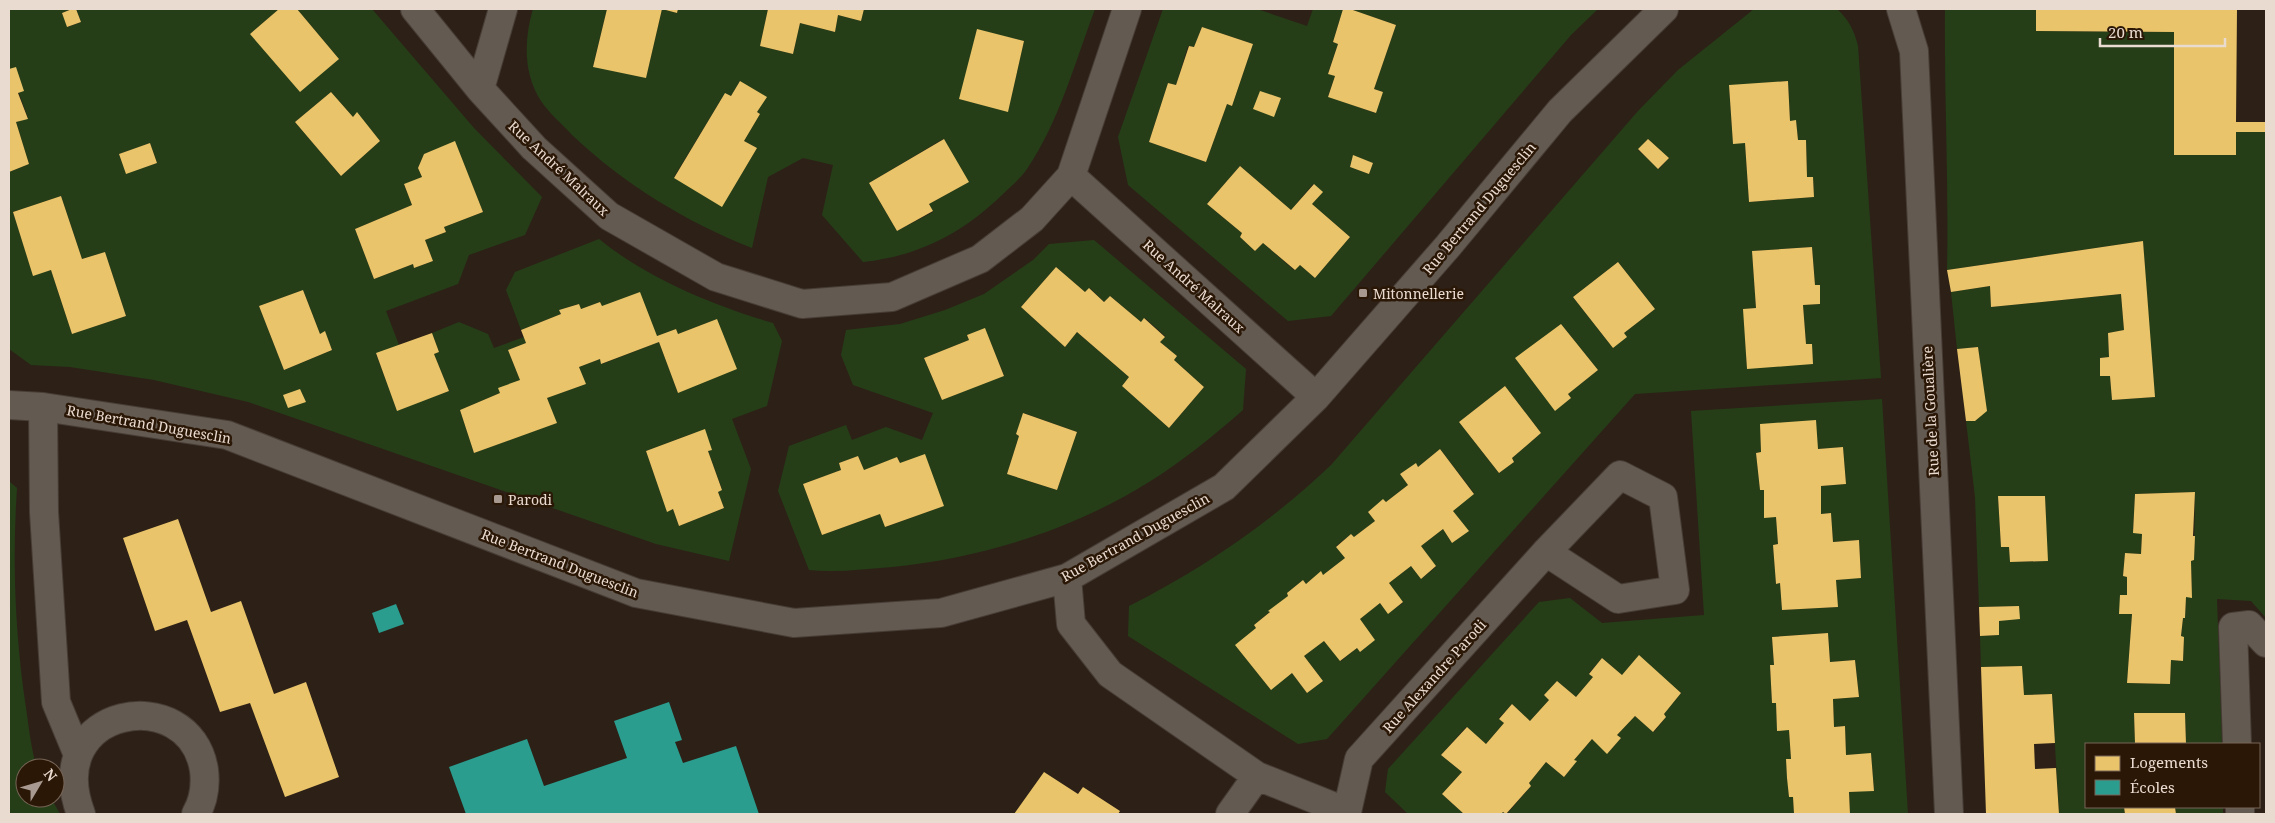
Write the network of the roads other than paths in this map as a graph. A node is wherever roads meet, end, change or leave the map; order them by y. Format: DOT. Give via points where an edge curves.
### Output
graph roads {
  1 [pos="414,9"];
  2 [pos="503,9"];
  3 [pos="1127,9"];
  4 [pos="1664,9"];
  5 [pos="1901,9"];
  6 [pos="480,89"];
  7 [pos="1070,176"];
  8 [pos="1316,397"];
  9 [pos="9,405"];
  10 [pos="43,406"];
  11 [pos="1546,552"];
  12 [pos="1067,578"];
  13 [pos="2266,643"];
  14 [pos="2238,743"];
  15 [pos="78,755"];
  16 [pos="1257,776"];
  17 [pos="1347,813"];
  18 [pos="81,814"];
  19 [pos="196,814"];
  20 [pos="1230,814"];
  21 [pos="1948,814"];
  1 -- 6 [label="street, Rue André Malraux"];
  2 -- 6 [label="street"];
  3 -- 7 [label="street, Rue André Malraux"];
  4 -- 8 [label="street, Rue Bertrand Duguesclin" via="1560,111"];
  5 -- 21 [label="street, Rue de la Goualière" via="1914,51"];
  6 -- 7 [label="street, Rue André Malraux" via="534,148 609,216 716,277 802,304 892,297 980,259 1032,219"];
  7 -- 8 [label="street, Rue André Malraux"];
  8 -- 12 [label="street, Rue Bertrand Duguesclin" via="1224,487"];
  9 -- 10 [label="street, Rue Bertrand Duguesclin"];
  10 -- 12 [label="street, Rue Bertrand Duguesclin" via="228,435 636,593 794,623 941,613"];
  10 -- 15 [label="street" via="44,512 56,702"];
  11 -- 11 [label="street, Rue Alexandre Parodi" via="1620,475 1663,497 1674,590 1618,599"];
  11 -- 17 [label="street, Rue Alexandre Parodi" via="1359,759"];
  12 -- 16 [label="street, Rue Alexandre Parodi" via="1071,624 1110,674"];
  13 -- 14 [label="street" via="2249,625 2233,628"];
  15 -- 18 [label="street" via="73,775 74,796"];
  15 -- 19 [label="street" via="90,736 109,722 130,716 152,716 174,724 191,740 202,760 205,782 202,804"];
  16 -- 17 [label="street, Rue Alexandre Parodi"];
  16 -- 20 [label="street"];
}
